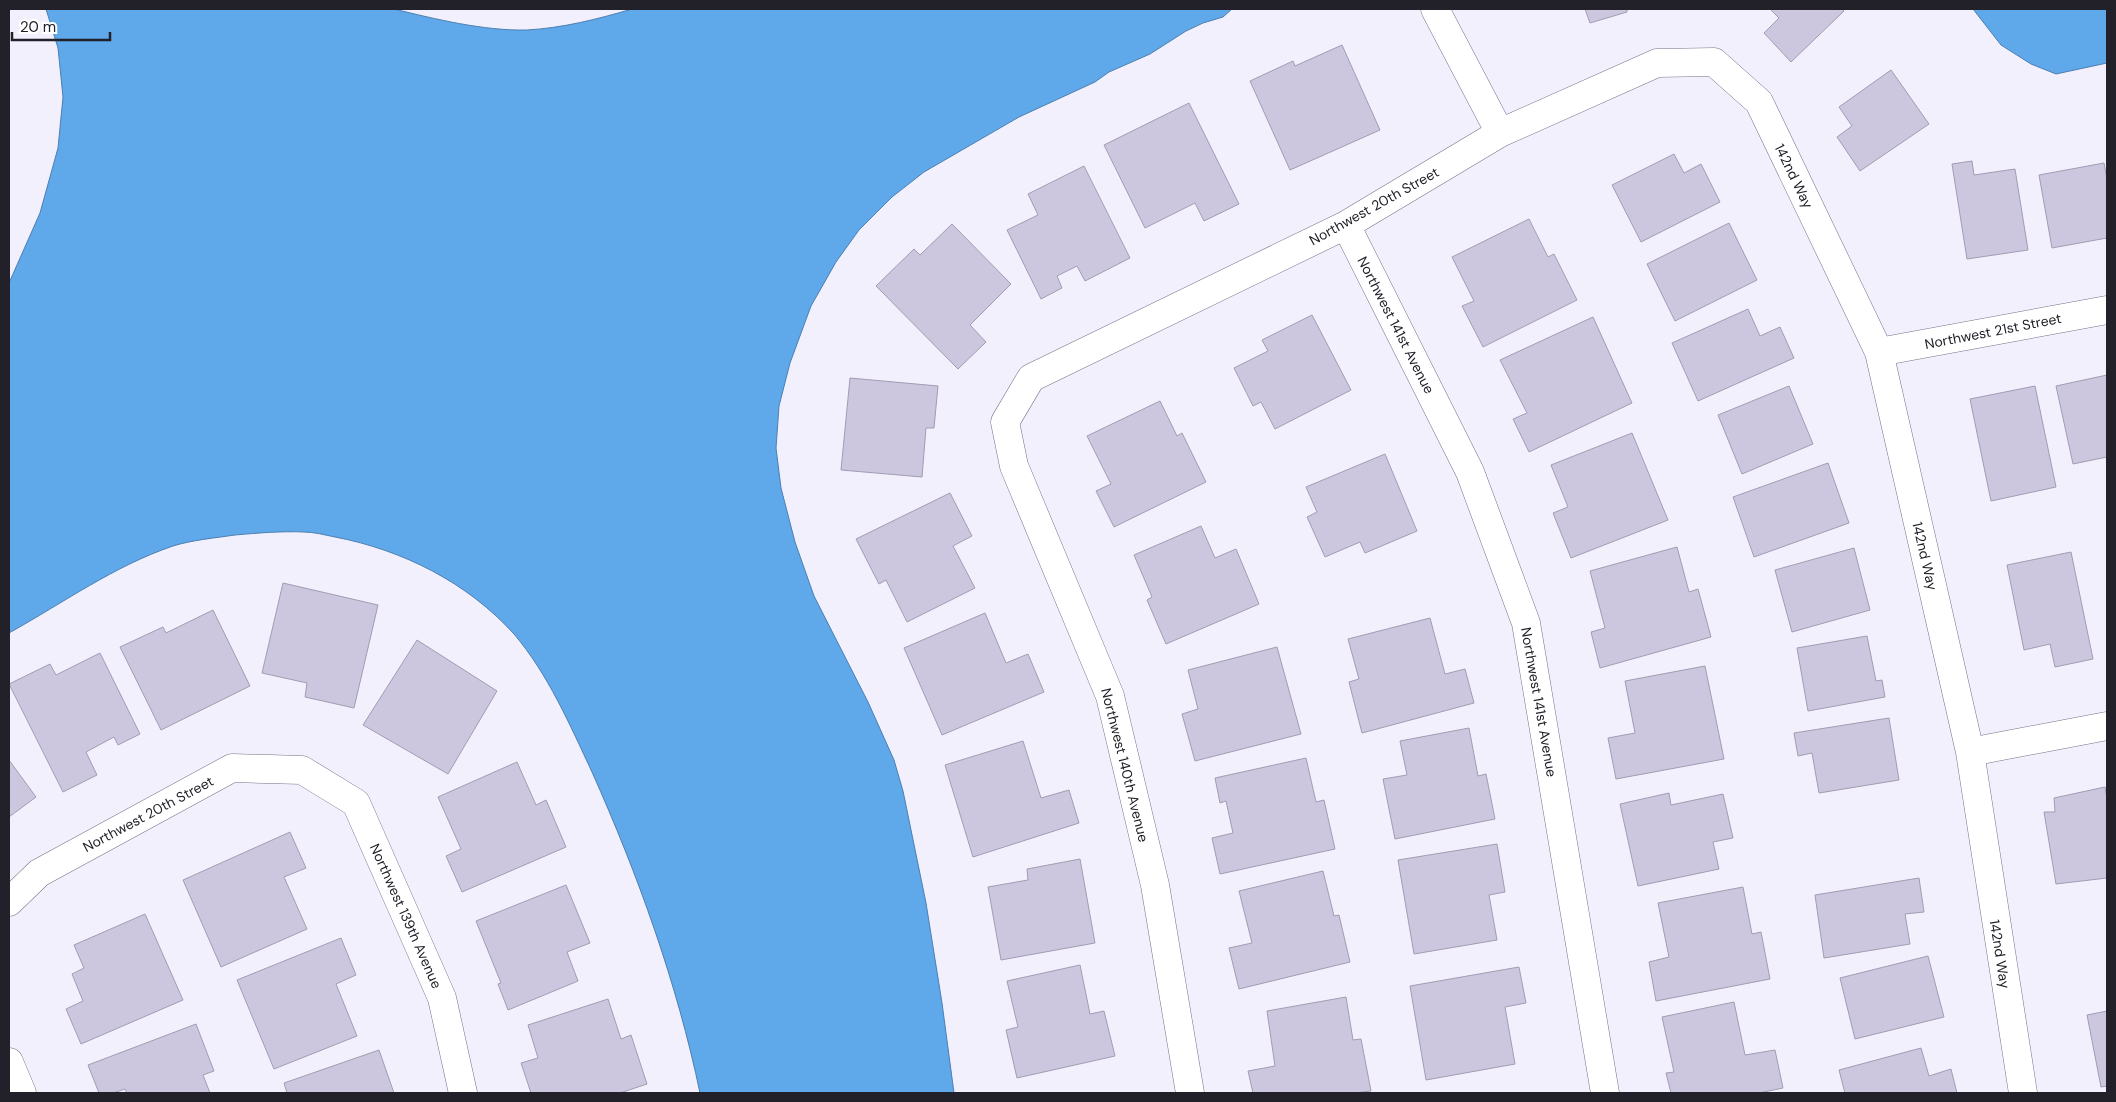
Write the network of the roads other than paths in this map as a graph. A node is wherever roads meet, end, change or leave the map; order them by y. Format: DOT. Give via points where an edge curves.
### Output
graph roads {
  1 [pos="1435,9"];
  2 [pos="1714,62"];
  3 [pos="1500,134"];
  4 [pos="1346,225"];
  5 [pos="2107,310"];
  6 [pos="1879,352"];
  7 [pos="1005,422"];
  8 [pos="2107,726"];
  9 [pos="1970,752"];
  10 [pos="302,770"];
  11 [pos="9,902"];
  12 [pos="9,1062"];
  13 [pos="22,1093"];
  14 [pos="463,1093"];
  15 [pos="1190,1093"];
  16 [pos="1605,1093"];
  17 [pos="2023,1093"];
  1 -- 3 [label="street"];
  2 -- 3 [label="street, Northwest 20th Street" via="1657,63"];
  2 -- 6 [label="street, 142nd Way" via="1759,102"];
  3 -- 4 [label="street, Northwest 20th Street"];
  4 -- 7 [label="street, Northwest 20th Street" via="1031,378"];
  4 -- 16 [label="street, Northwest 141st Avenue" via="1470,472 1526,623"];
  5 -- 6 [label="street, Northwest 21st Street"];
  6 -- 9 [label="street, 142nd Way"];
  7 -- 15 [label="street, Northwest 140th Avenue" via="1014,466 1110,696 1155,885"];
  8 -- 9 [label="street"];
  9 -- 17 [label="street, 142nd Way"];
  10 -- 11 [label="street, Northwest 20th Street" via="232,768 39,872"];
  10 -- 14 [label="street, Northwest 139th Avenue" via="356,803 442,998"];
  12 -- 13 [label="street"];
}
